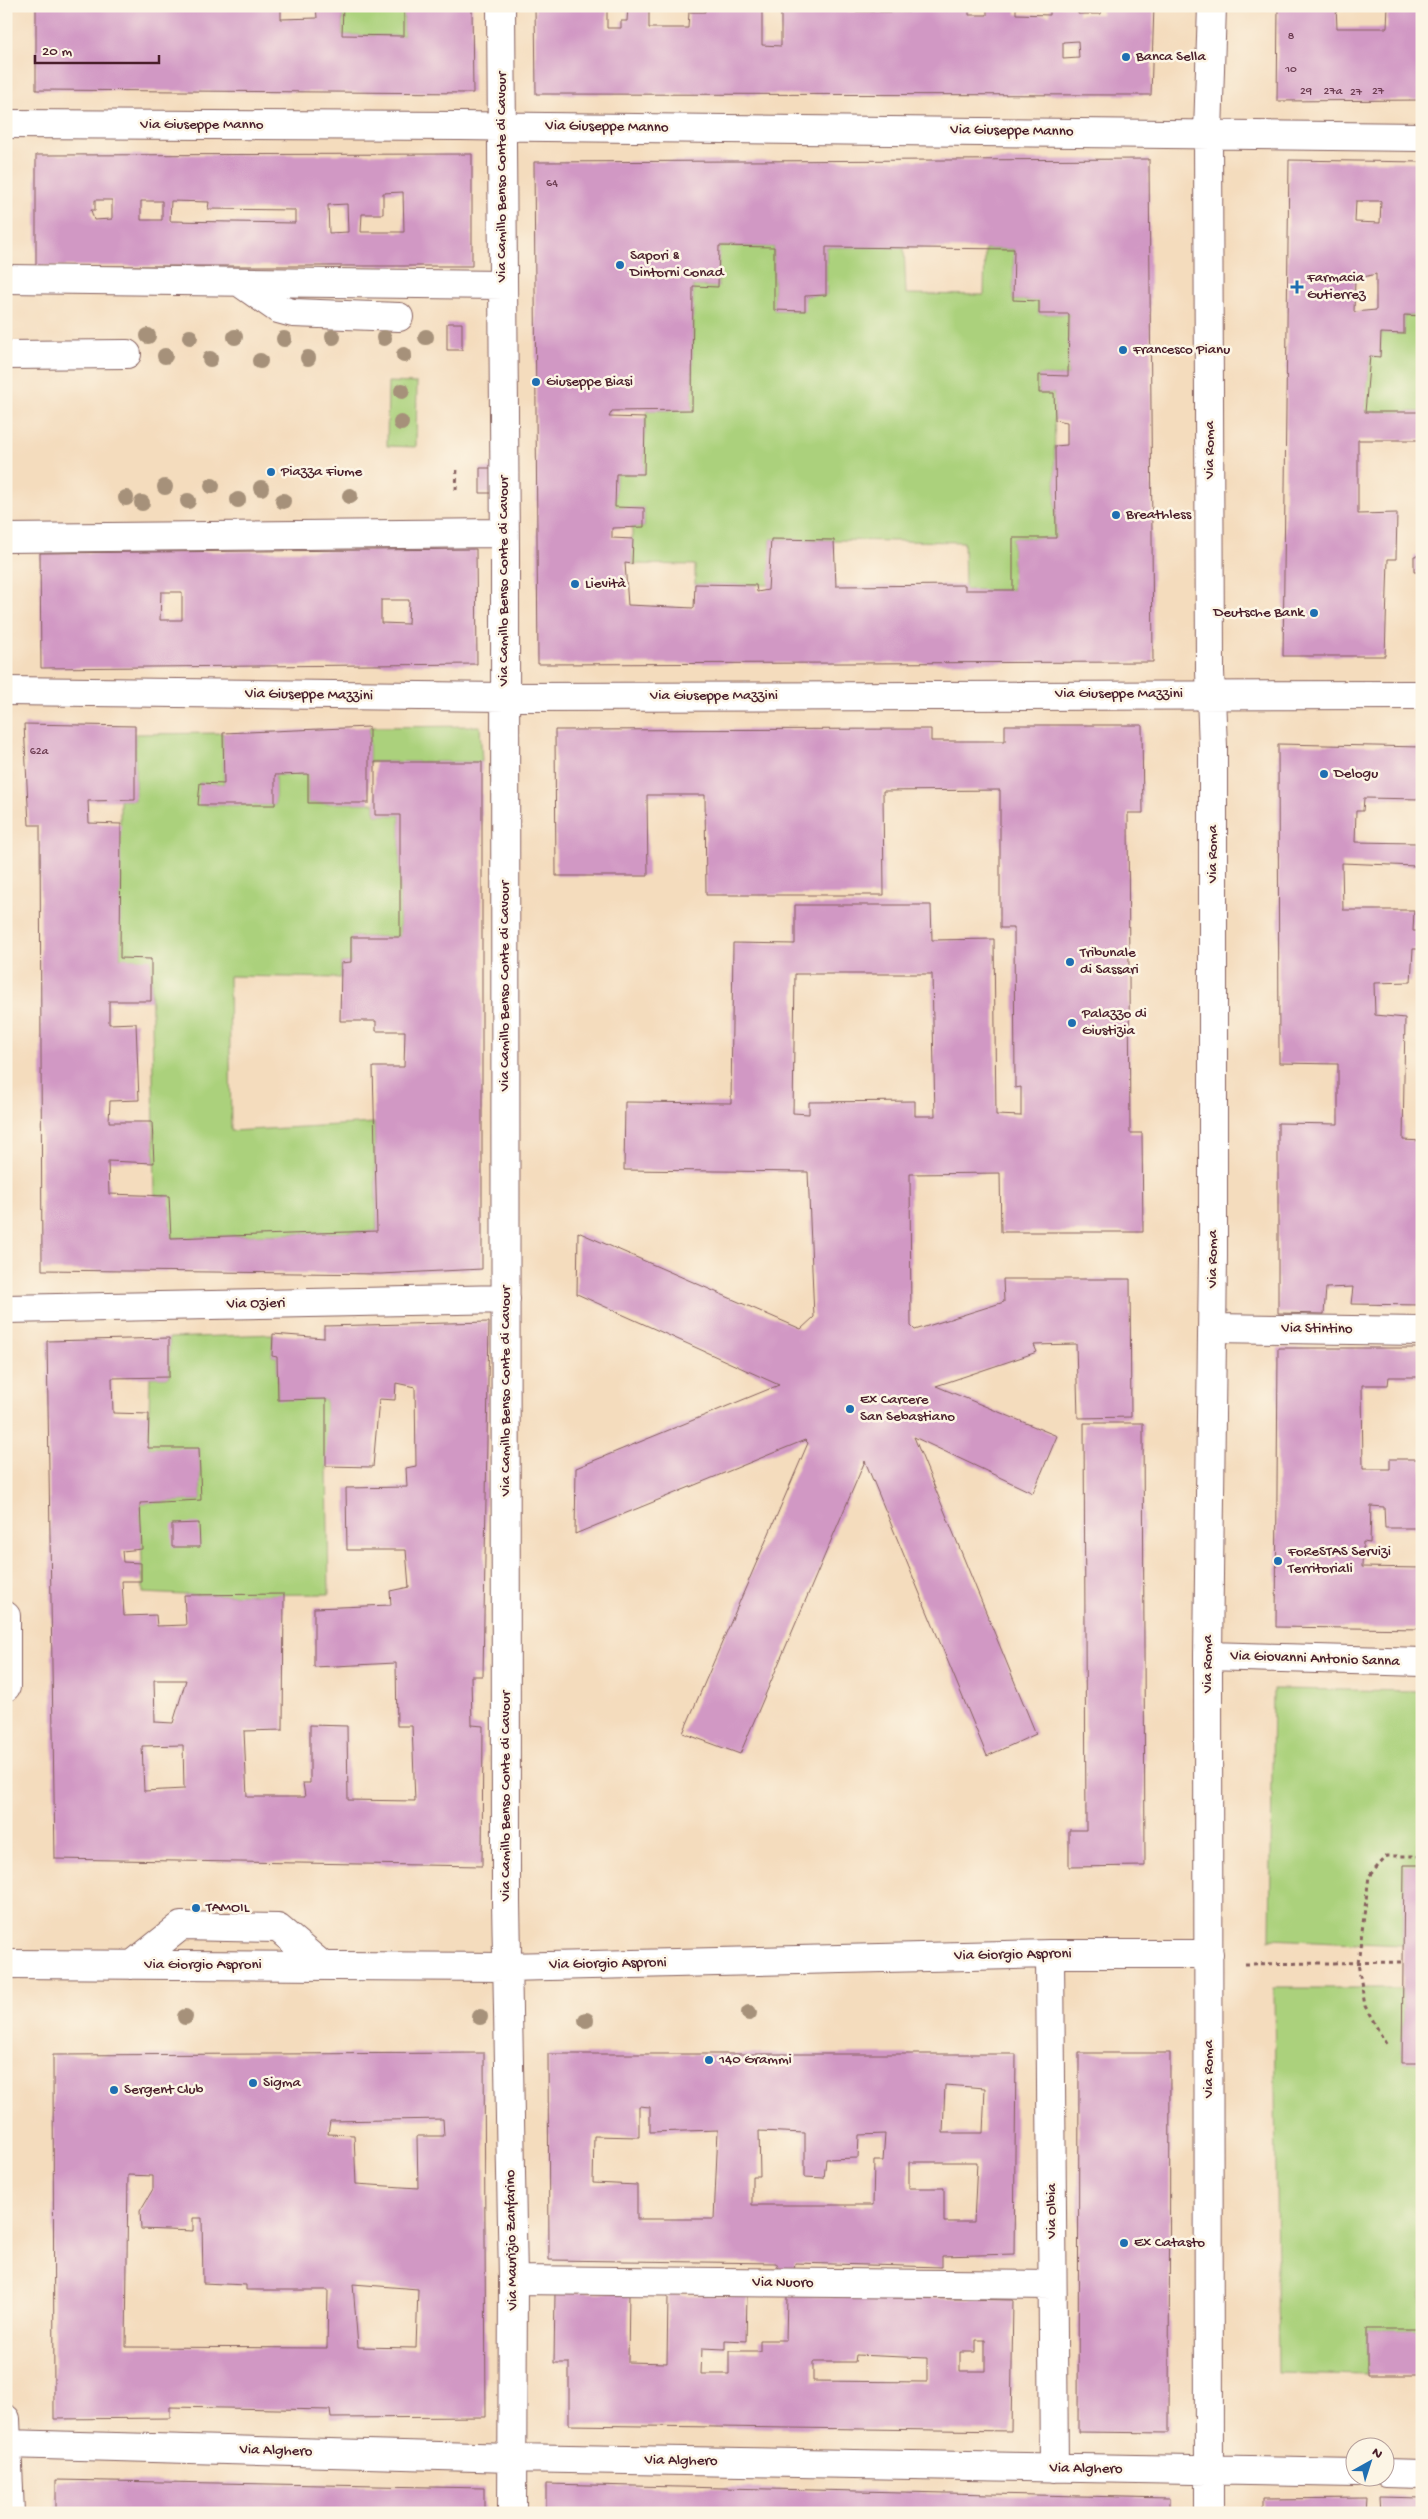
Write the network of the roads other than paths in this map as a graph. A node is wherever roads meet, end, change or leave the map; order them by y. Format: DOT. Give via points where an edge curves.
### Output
graph roads {
  1 [pos="501,6"];
  2 [pos="1212,6"];
  3 [pos="6,124"];
  4 [pos="502,126"];
  5 [pos="1208,133"];
  6 [pos="1422,136"];
  7 [pos="6,279"];
  8 [pos="239,282"];
  9 [pos="503,285"];
  10 [pos="399,317"];
  11 [pos="128,354"];
  12 [pos="6,355"];
  13 [pos="503,532"];
  14 [pos="6,538"];
  15 [pos="6,691"];
  16 [pos="1211,694"];
  17 [pos="1422,695"];
  18 [pos="505,697"];
  19 [pos="506,1299"];
  20 [pos="6,1309"];
  21 [pos="1213,1328"];
  22 [pos="1422,1330"];
  23 [pos="6,1616"];
  24 [pos="7,1639"];
  25 [pos="1208,1656"];
  26 [pos="1422,1662"];
  27 [pos="6,1688"];
  28 [pos="1050,1954"];
  29 [pos="1209,1960"];
  30 [pos="6,1964"];
  31 [pos="132,1965"];
  32 [pos="323,1966"];
  33 [pos="507,1967"];
  34 [pos="513,2280"];
  35 [pos="1052,2286"];
  36 [pos="6,2419"];
  37 [pos="6,2444"];
  38 [pos="512,2458"];
  39 [pos="1054,2468"];
  40 [pos="1209,2471"];
  41 [pos="1346,2473"];
  42 [pos="1396,2474"];
  43 [pos="1422,2474"];
  44 [pos="10,2513"];
  45 [pos="512,2513"];
  46 [pos="1209,2513"];
  1 -- 4 [label="street, Via Camillo Benso Conte di Cavour"];
  2 -- 5 [label="street, Via Roma"];
  3 -- 4 [label="street, Via Giuseppe Manno"];
  4 -- 5 [label="street, Via Giuseppe Manno"];
  4 -- 9 [label="street, Via Camillo Benso Conte di Cavour"];
  5 -- 6 [label="street, Via Giuseppe Manno"];
  5 -- 16 [label="street, Via Roma"];
  7 -- 8 [label="street"];
  8 -- 9 [label="street"];
  8 -- 10 [label="street" via="278,309 293,313"];
  9 -- 13 [label="street, Via Camillo Benso Conte di Cavour"];
  11 -- 12 [label="street"];
  13 -- 14 [label="street"];
  13 -- 18 [label="street, Via Camillo Benso Conte di Cavour"];
  15 -- 18 [label="street, Via Giuseppe Mazzini"];
  16 -- 17 [label="street, Via Giuseppe Mazzini"];
  16 -- 18 [label="street, Via Giuseppe Mazzini"];
  16 -- 21 [label="street, Via Roma"];
  18 -- 19 [label="street, Via Camillo Benso Conte di Cavour"];
  19 -- 20 [label="street, Via Ozieri"];
  19 -- 33 [label="street, Via Camillo Benso Conte di Cavour"];
  21 -- 22 [label="street, Via Stintino"];
  21 -- 25 [label="street, Via Roma"];
  23 -- 24 [label="street"];
  24 -- 27 [label="street"];
  25 -- 26 [label="street, Via Giovanni Antonio Sanna"];
  25 -- 29 [label="street, Via Roma"];
  28 -- 29 [label="street, Via Giorgio Asproni"];
  28 -- 33 [label="street, Via Giorgio Asproni"];
  28 -- 35 [label="street, Via Olbia"];
  29 -- 40 [label="street, Via Roma"];
  30 -- 31 [label="street, Via Giorgio Asproni"];
  31 -- 32 [label="street, Via Giorgio Asproni"];
  31 -- 32 [label="street" via="181,1926 278,1928"];
  32 -- 33 [label="street, Via Giorgio Asproni"];
  33 -- 34 [label="street, Via Maurizio Zanfarino"];
  34 -- 35 [label="street, Via Nuoro"];
  34 -- 38 [label="street, Via Maurizio Zanfarino"];
  35 -- 39 [label="street, Via Olbia"];
  36 -- 37 [label="street"];
  37 -- 38 [label="street, Via Alghero"];
  37 -- 44 [label="street"];
  38 -- 39 [label="street, Via Alghero"];
  38 -- 45 [label="street, Via Maurizio Zanfarino"];
  39 -- 40 [label="street, Via Alghero"];
  40 -- 41 [label="street, Via Alghero"];
  40 -- 46 [label="street, Via Roma"];
  42 -- 43 [label="street"];
}
